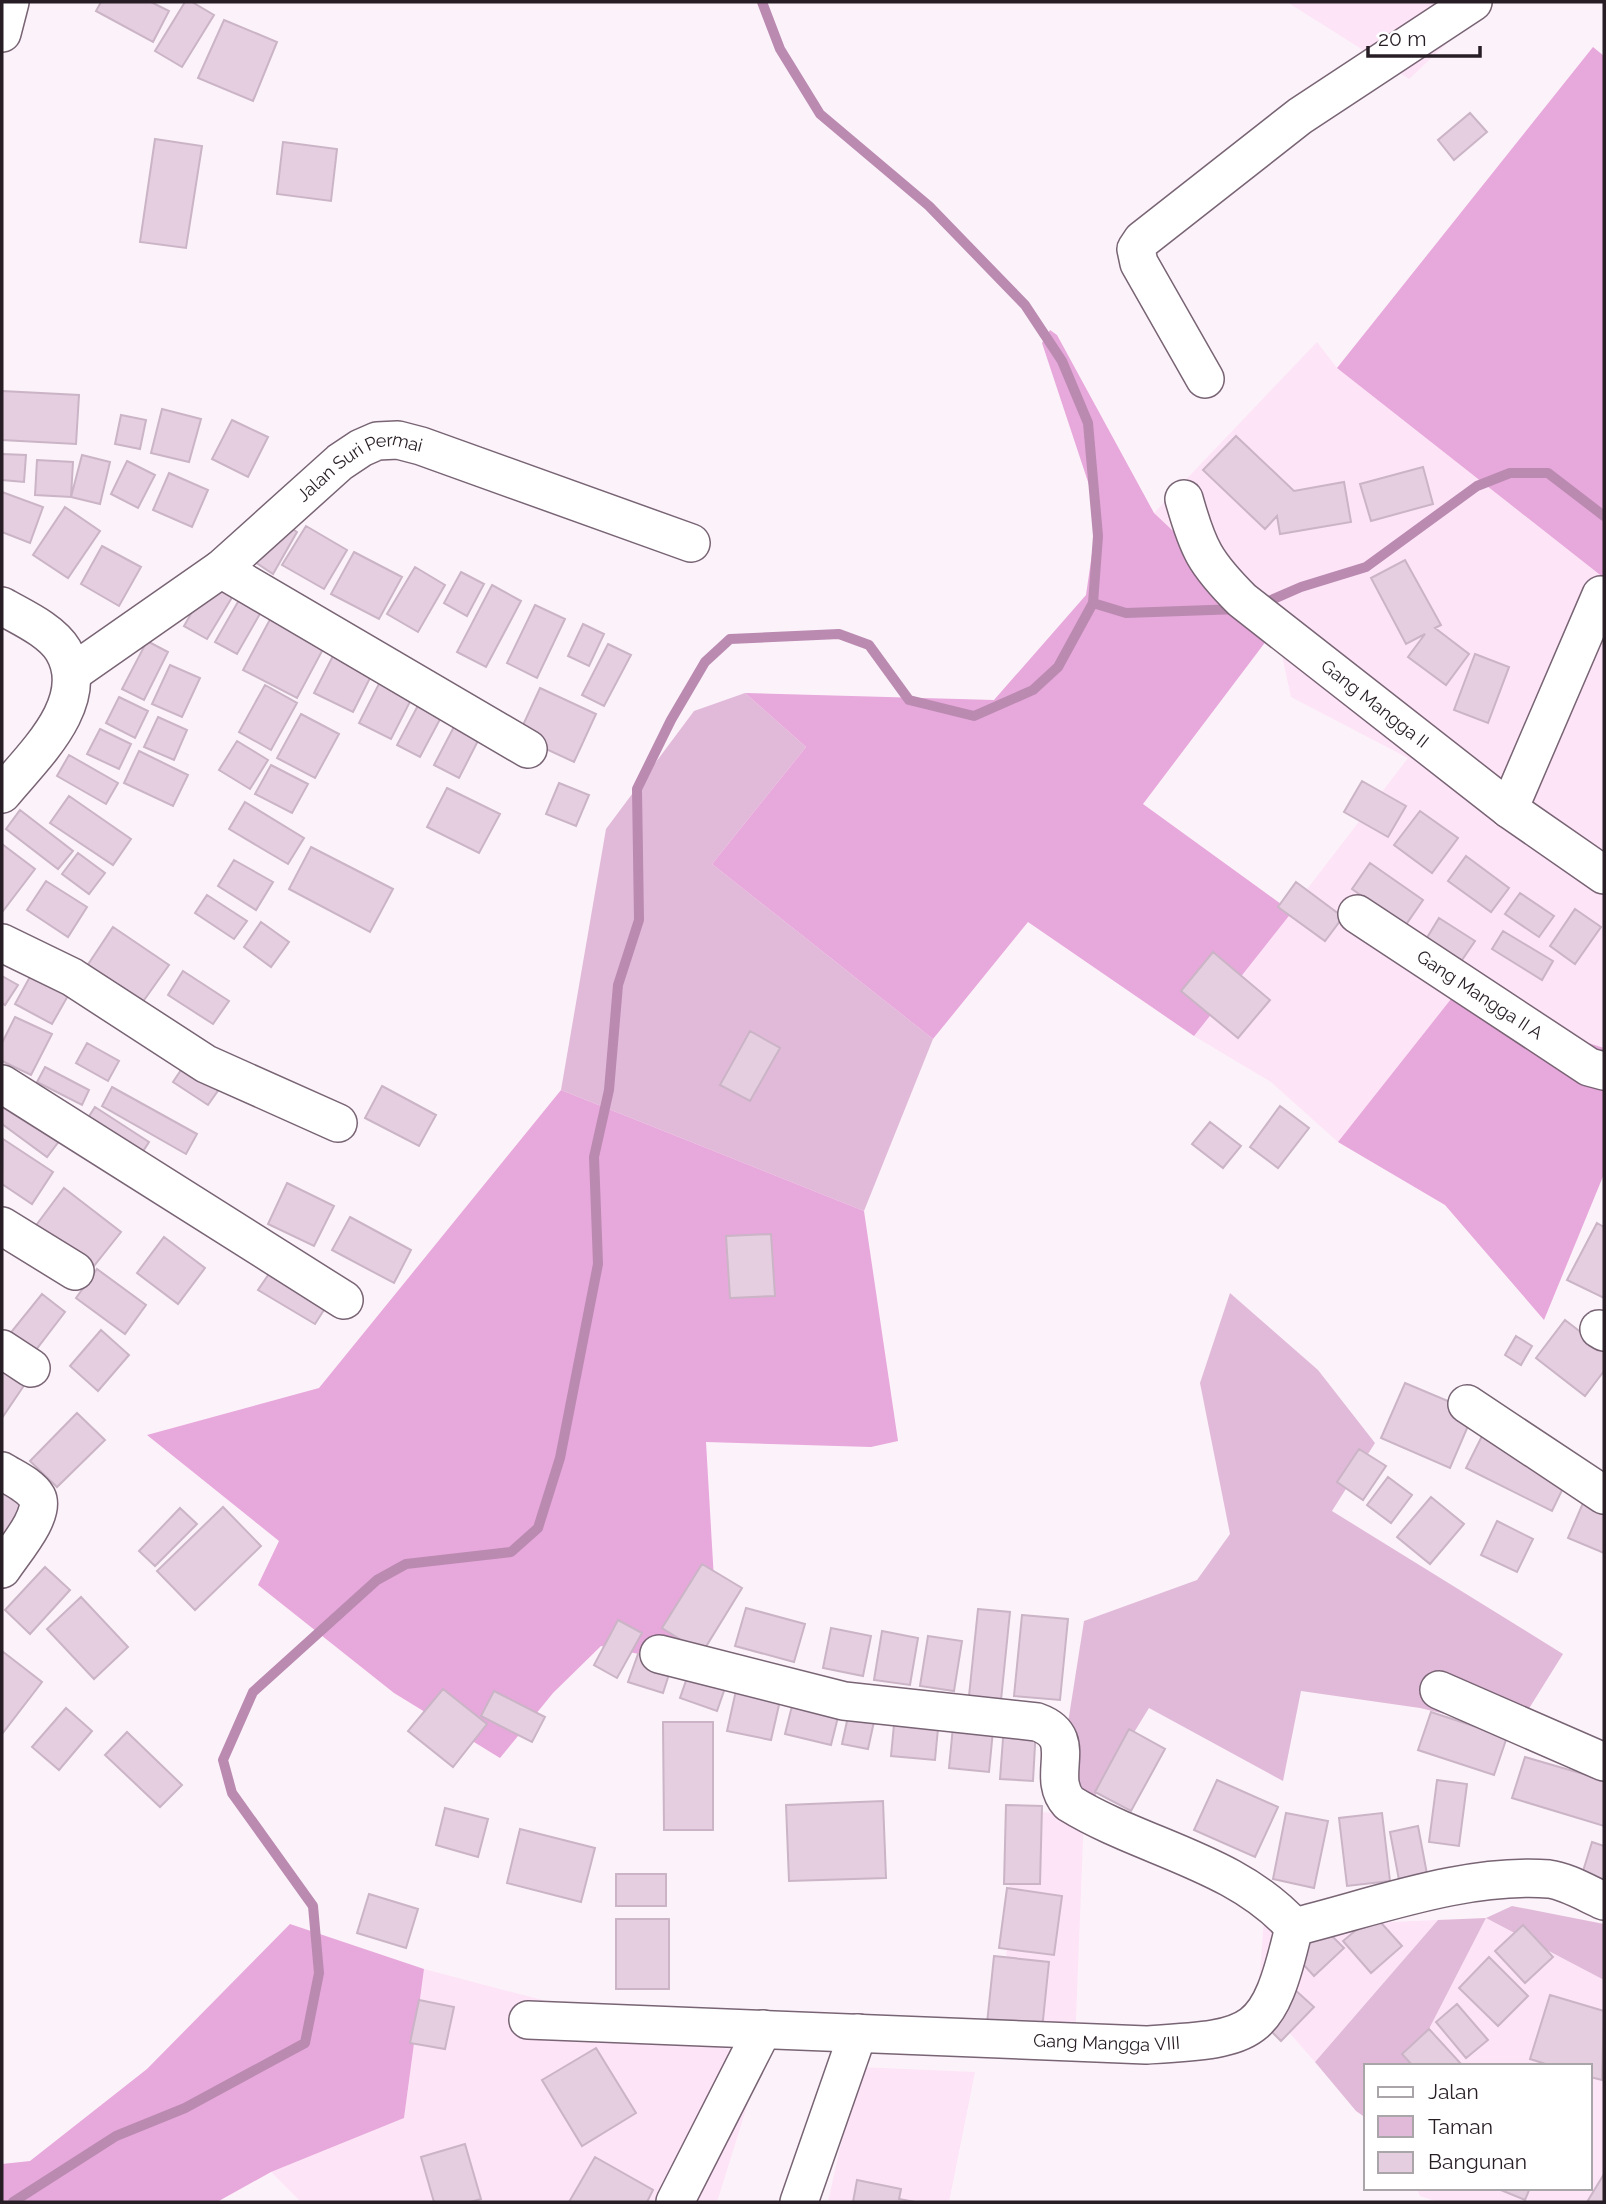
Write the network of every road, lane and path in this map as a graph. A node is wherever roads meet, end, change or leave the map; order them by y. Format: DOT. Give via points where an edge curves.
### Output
graph roads {
  1 [pos="10,2"];
  2 [pos="1473,2"];
  3 [pos="2,33"];
  4 [pos="1205,379"];
  5 [pos="1184,499"];
  6 [pos="691,543"];
  7 [pos="221,569"];
  8 [pos="1601,595"];
  9 [pos="2,606"];
  10 [pos="72,673"];
  11 [pos="527,749"];
  12 [pos="2,794"];
  13 [pos="1509,809"];
  14 [pos="1604,875"];
  15 [pos="1357,914"];
  16 [pos="2,943"];
  17 [pos="1604,1071"];
  18 [pos="2,1084"];
  19 [pos="338,1123"];
  20 [pos="2,1226"];
  21 [pos="75,1272"];
  22 [pos="344,1300"];
  23 [pos="1467,1404"];
  24 [pos="2,1471"];
  25 [pos="1604,1495"];
  26 [pos="2,1569"];
  27 [pos="659,1654"];
  28 [pos="1439,1690"];
  29 [pos="1604,1762"];
  30 [pos="1604,1901"];
  31 [pos="1294,1927"];
  32 [pos="527,2020"];
  33 [pos="763,2029"];
  34 [pos="858,2033"];
  35 [pos="675,2202"];
  36 [pos="799,2202"];
  1 -- 3 [label="street"];
  2 -- 4 [label="street" via="1300,116 1142,240 1136,249 1139,263"];
  5 -- 13 [label="street, Gang Mangga II" via="1197,546 1235,592"];
  6 -- 7 [label="street, Jalan Suri Permai" via="398,440 377,441 340,463"];
  7 -- 10 [label="street, Jalan Suri Permai"];
  7 -- 11 [label="street"];
  8 -- 13 [label="street"];
  9 -- 10 [label="street" via="63,649"];
  10 -- 12 [label="street" via="71,691 49,736"];
  13 -- 14 [label="street, Gang Mangga II"];
  15 -- 17 [label="street, Gang Mangga II A" via="1590,1067"];
  16 -- 19 [label="street" via="72,977 206,1064"];
  18 -- 22 [label="street"];
  20 -- 21 [label="street"];
  23 -- 25 [label="street"];
  24 -- 26 [label="street" via="27,1487 37,1497 39,1508 36,1520"];
  27 -- 31 [label="street" via="844,1701 1049,1727 1058,1734 1060,1786 1069,1802 1250,1887"];
  28 -- 29 [label="street"];
  30 -- 31 [label="street" via="1552,1880 1505,1880 1445,1889"];
  31 -- 34 [label="street, Gang Mangga VIII" via="1284,1969 1261,2019 1244,2032 1221,2038 1146,2045"];
  32 -- 33 [label="street, Gang Mangga VIII"];
  33 -- 34 [label="street, Gang Mangga VIII"];
  33 -- 35 [label="street"];
  34 -- 36 [label="street"];
}
